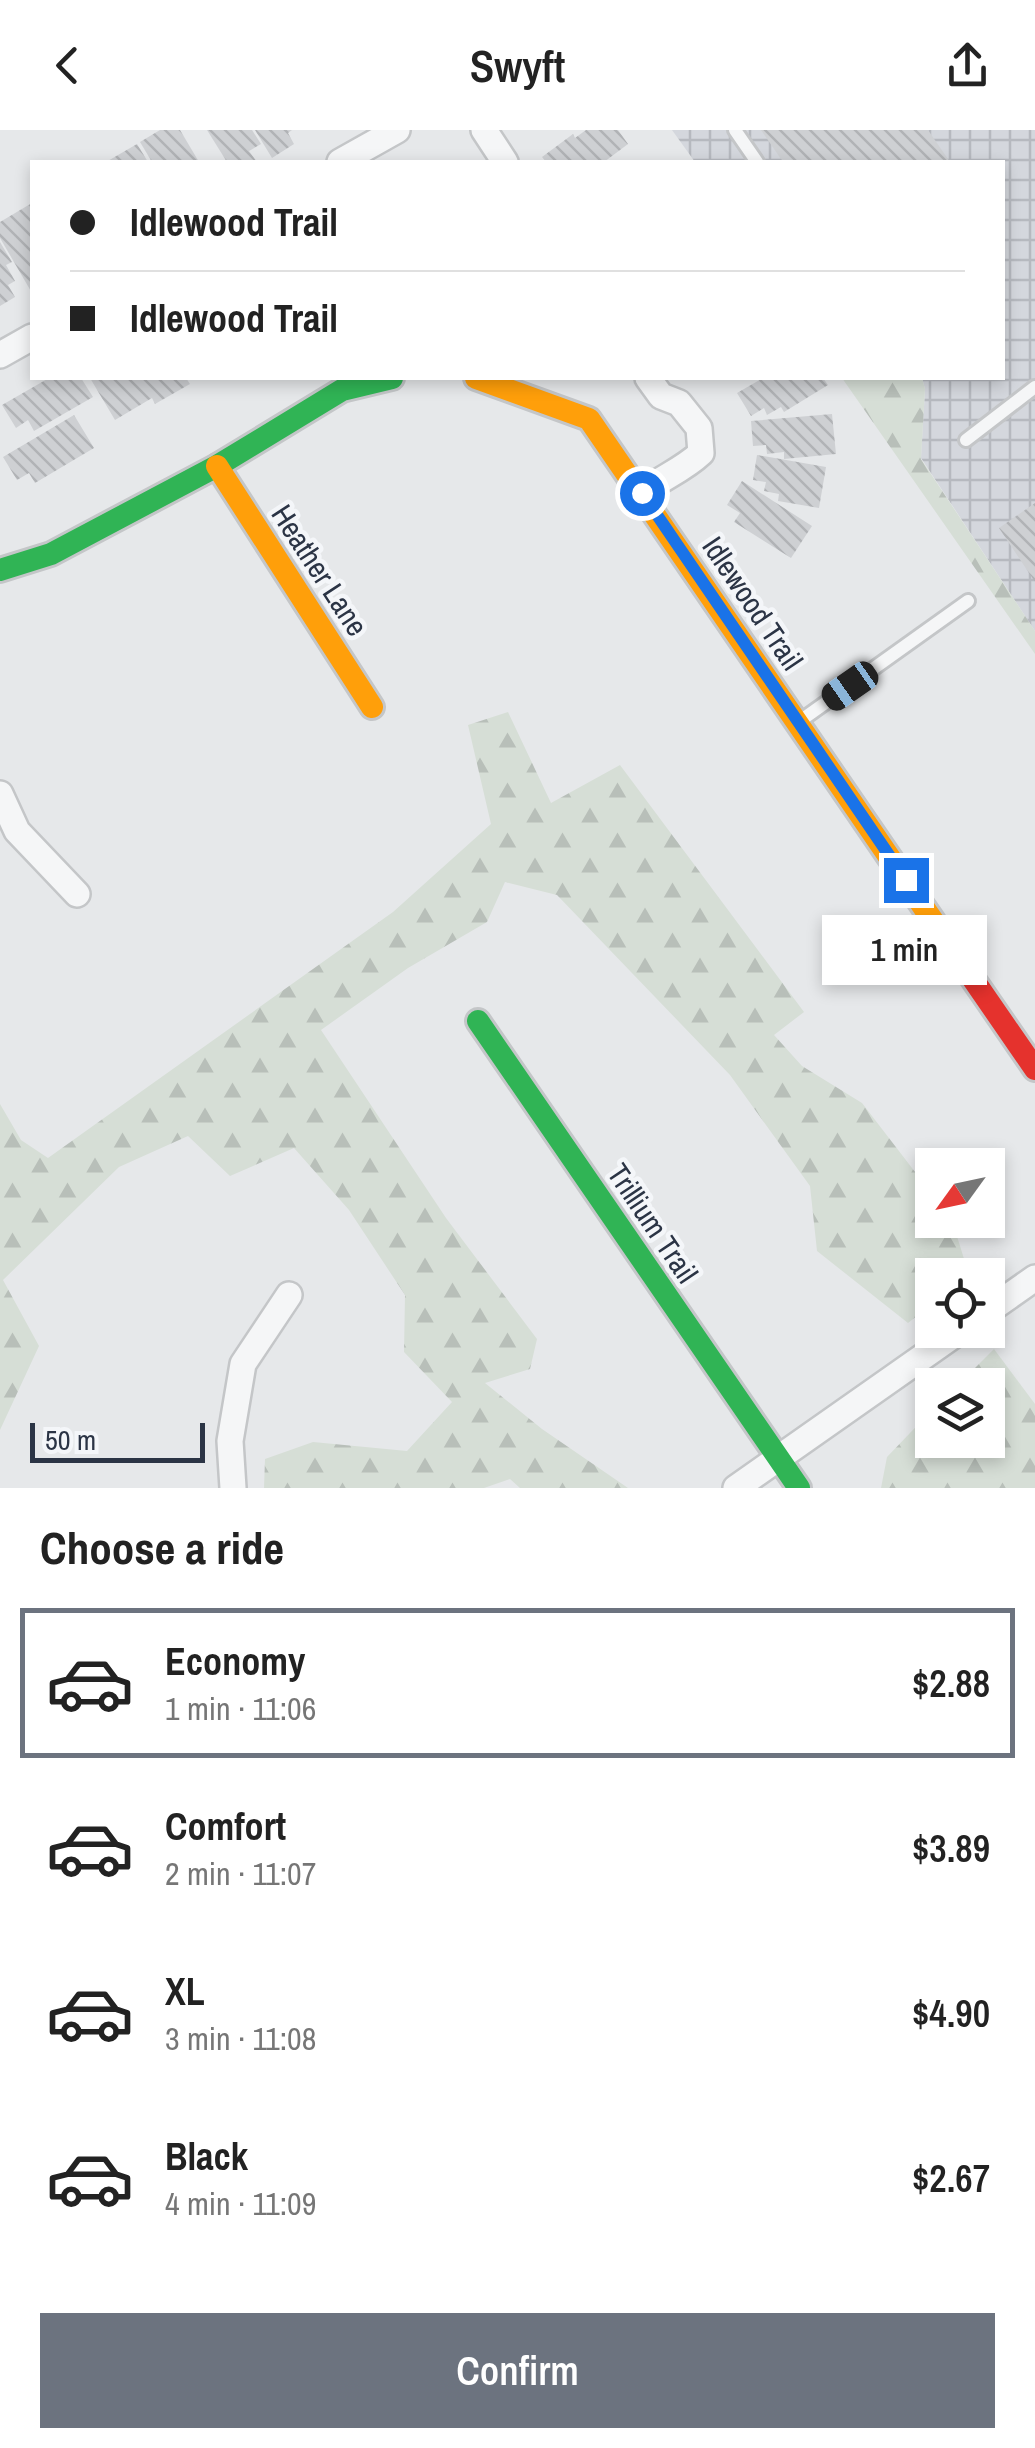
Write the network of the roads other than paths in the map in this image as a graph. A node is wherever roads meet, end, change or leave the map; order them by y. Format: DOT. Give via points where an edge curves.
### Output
graph roads {
  1 [pos="397,130"];
  2 [pos="484,130"];
  3 [pos="734,130"];
  4 [pos="344,160"];
  5 [pos="505,160"];
  6 [pos="756,160"];
  7 [pos="30,338"];
  8 [pos="0,355"];
  9 [pos="384,380"];
  10 [pos="482,380"];
  11 [pos="649,380"];
  12 [pos="1035,388"];
  13 [pos="966,440"];
  14 [pos="217,466"];
  15 [pos="642,493"];
  16 [pos="0,570"];
  17 [pos="968,602"];
  18 [pos="372,707"];
  19 [pos="798,722"];
  20 [pos="0,794"];
  21 [pos="77,894"];
  22 [pos="478,1021"];
  23 [pos="1035,1069"];
  24 [pos="1035,1278"];
  25 [pos="289,1295"];
  26 [pos="1005,1299"];
  27 [pos="935,1348"];
  28 [pos="779,1458"];
  29 [pos="233,1488"];
  30 [pos="736,1488"];
  31 [pos="800,1488"];
  1 -- 4 [label="street"];
  2 -- 5 [label="street"];
  3 -- 6 [label="lane"];
  7 -- 8 [label="street"];
  9 -- 14 [label="street" via="342,390"];
  10 -- 15 [label="street, Idlewood Trail" via="589,419"];
  11 -- 15 [label="street" via="700,428 700,452"];
  12 -- 13 [label="lane"];
  14 -- 16 [label="street" via="51,554"];
  14 -- 18 [label="street, Heather Lane"];
  15 -- 19 [label="street, Idlewood Trail"];
  17 -- 19 [label="lane"];
  19 -- 23 [label="street, Idlewood Trail"];
  20 -- 21 [label="street" via="17,831"];
  22 -- 28 [label="street, Trillium Trail"];
  24 -- 26 [label="street"];
  25 -- 29 [label="street" via="243,1364 230,1440"];
  27 -- 28 [label="street"];
  28 -- 30 [label="street"];
  28 -- 31 [label="street, Trillium Trail"];
}
